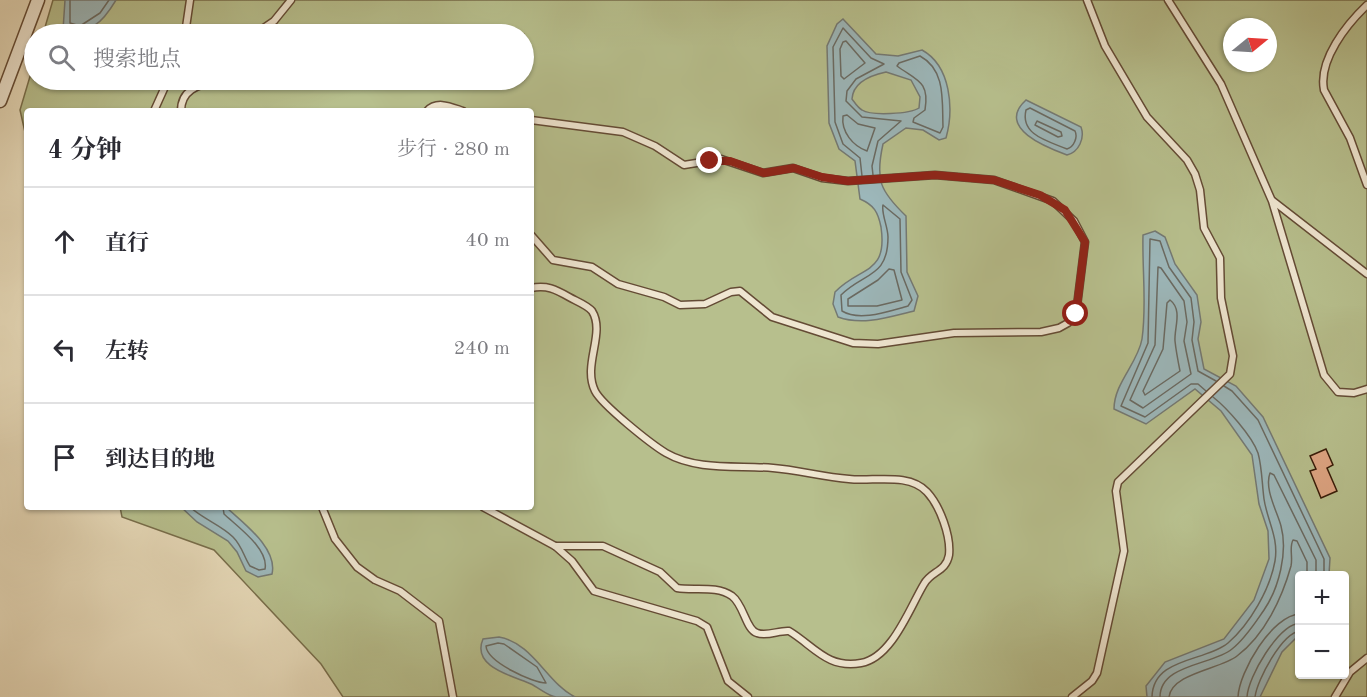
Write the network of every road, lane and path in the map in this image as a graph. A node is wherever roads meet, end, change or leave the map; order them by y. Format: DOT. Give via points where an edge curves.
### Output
graph roads {
  1 [pos="38,0"];
  2 [pos="190,0"];
  3 [pos="291,0"];
  4 [pos="1087,0"];
  5 [pos="1168,0"];
  6 [pos="1367,5"];
  7 [pos="29,24"];
  8 [pos="186,24"];
  9 [pos="270,24"];
  10 [pos="24,37"];
  11 [pos="163,90"];
  12 [pos="191,90"];
  13 [pos="0,100"];
  14 [pos="155,108"];
  15 [pos="181,108"];
  16 [pos="429,108"];
  17 [pos="453,108"];
  18 [pos="534,120"];
  19 [pos="1367,184"];
  20 [pos="1272,201"];
  21 [pos="534,238"];
  22 [pos="1367,274"];
  23 [pos="534,288"];
  24 [pos="1367,389"];
  25 [pos="323,510"];
  26 [pos="489,510"];
  27 [pos="555,546"];
  28 [pos="1367,658"];
  29 [pos="453,697"];
  30 [pos="748,697"];
  31 [pos="1072,697"];
  32 [pos="1335,697"];
  1 -- 7 [label="street"];
  2 -- 8 [label="lane"];
  3 -- 9 [label="lane"];
  4 -- 31 [label="lane" via="1105,46 1147,117 1187,160 1194,174 1204,228 1220,258 1221,298 1234,362 1230,374 1118,482 1124,551 1092,681"];
  5 -- 20 [label="lane" via="1221,84"];
  6 -- 19 [label="lane" via="1330,57 1323,86 1350,138"];
  10 -- 13 [label="street"];
  11 -- 14 [label="lane"];
  12 -- 15 [label="lane" via="181,101"];
  16 -- 17 [label="lane"];
  18 -- 21 [label="lane" via="623,132 684,165 721,159 764,173 794,168 848,181 935,175 994,180 1040,195 1065,210 1083,236 1086,248 1077,287 1076,314 1059,328 1041,332 954,333 878,344 853,343 772,317 740,291 705,304 680,305 618,284 592,267 553,260"];
  20 -- 22 [label="lane"];
  20 -- 24 [label="lane" via="1324,375 1338,392"];
  23 -- 27 [label="lane" via="551,287 590,309 596,325 590,370 595,393 666,453 705,464 912,483 933,498 949,545 947,563 924,582 914,607 895,636 875,657 861,663 818,655 789,631 757,633 750,629 739,603 725,592 677,588 660,572 603,546"];
  25 -- 29 [label="lane" via="334,539 357,567 400,591 439,621"];
  26 -- 27 [label="lane"];
  27 -- 30 [label="lane" via="572,561 594,591 707,627 728,681"];
  28 -- 32 [label="lane" via="1350,672"];
}
